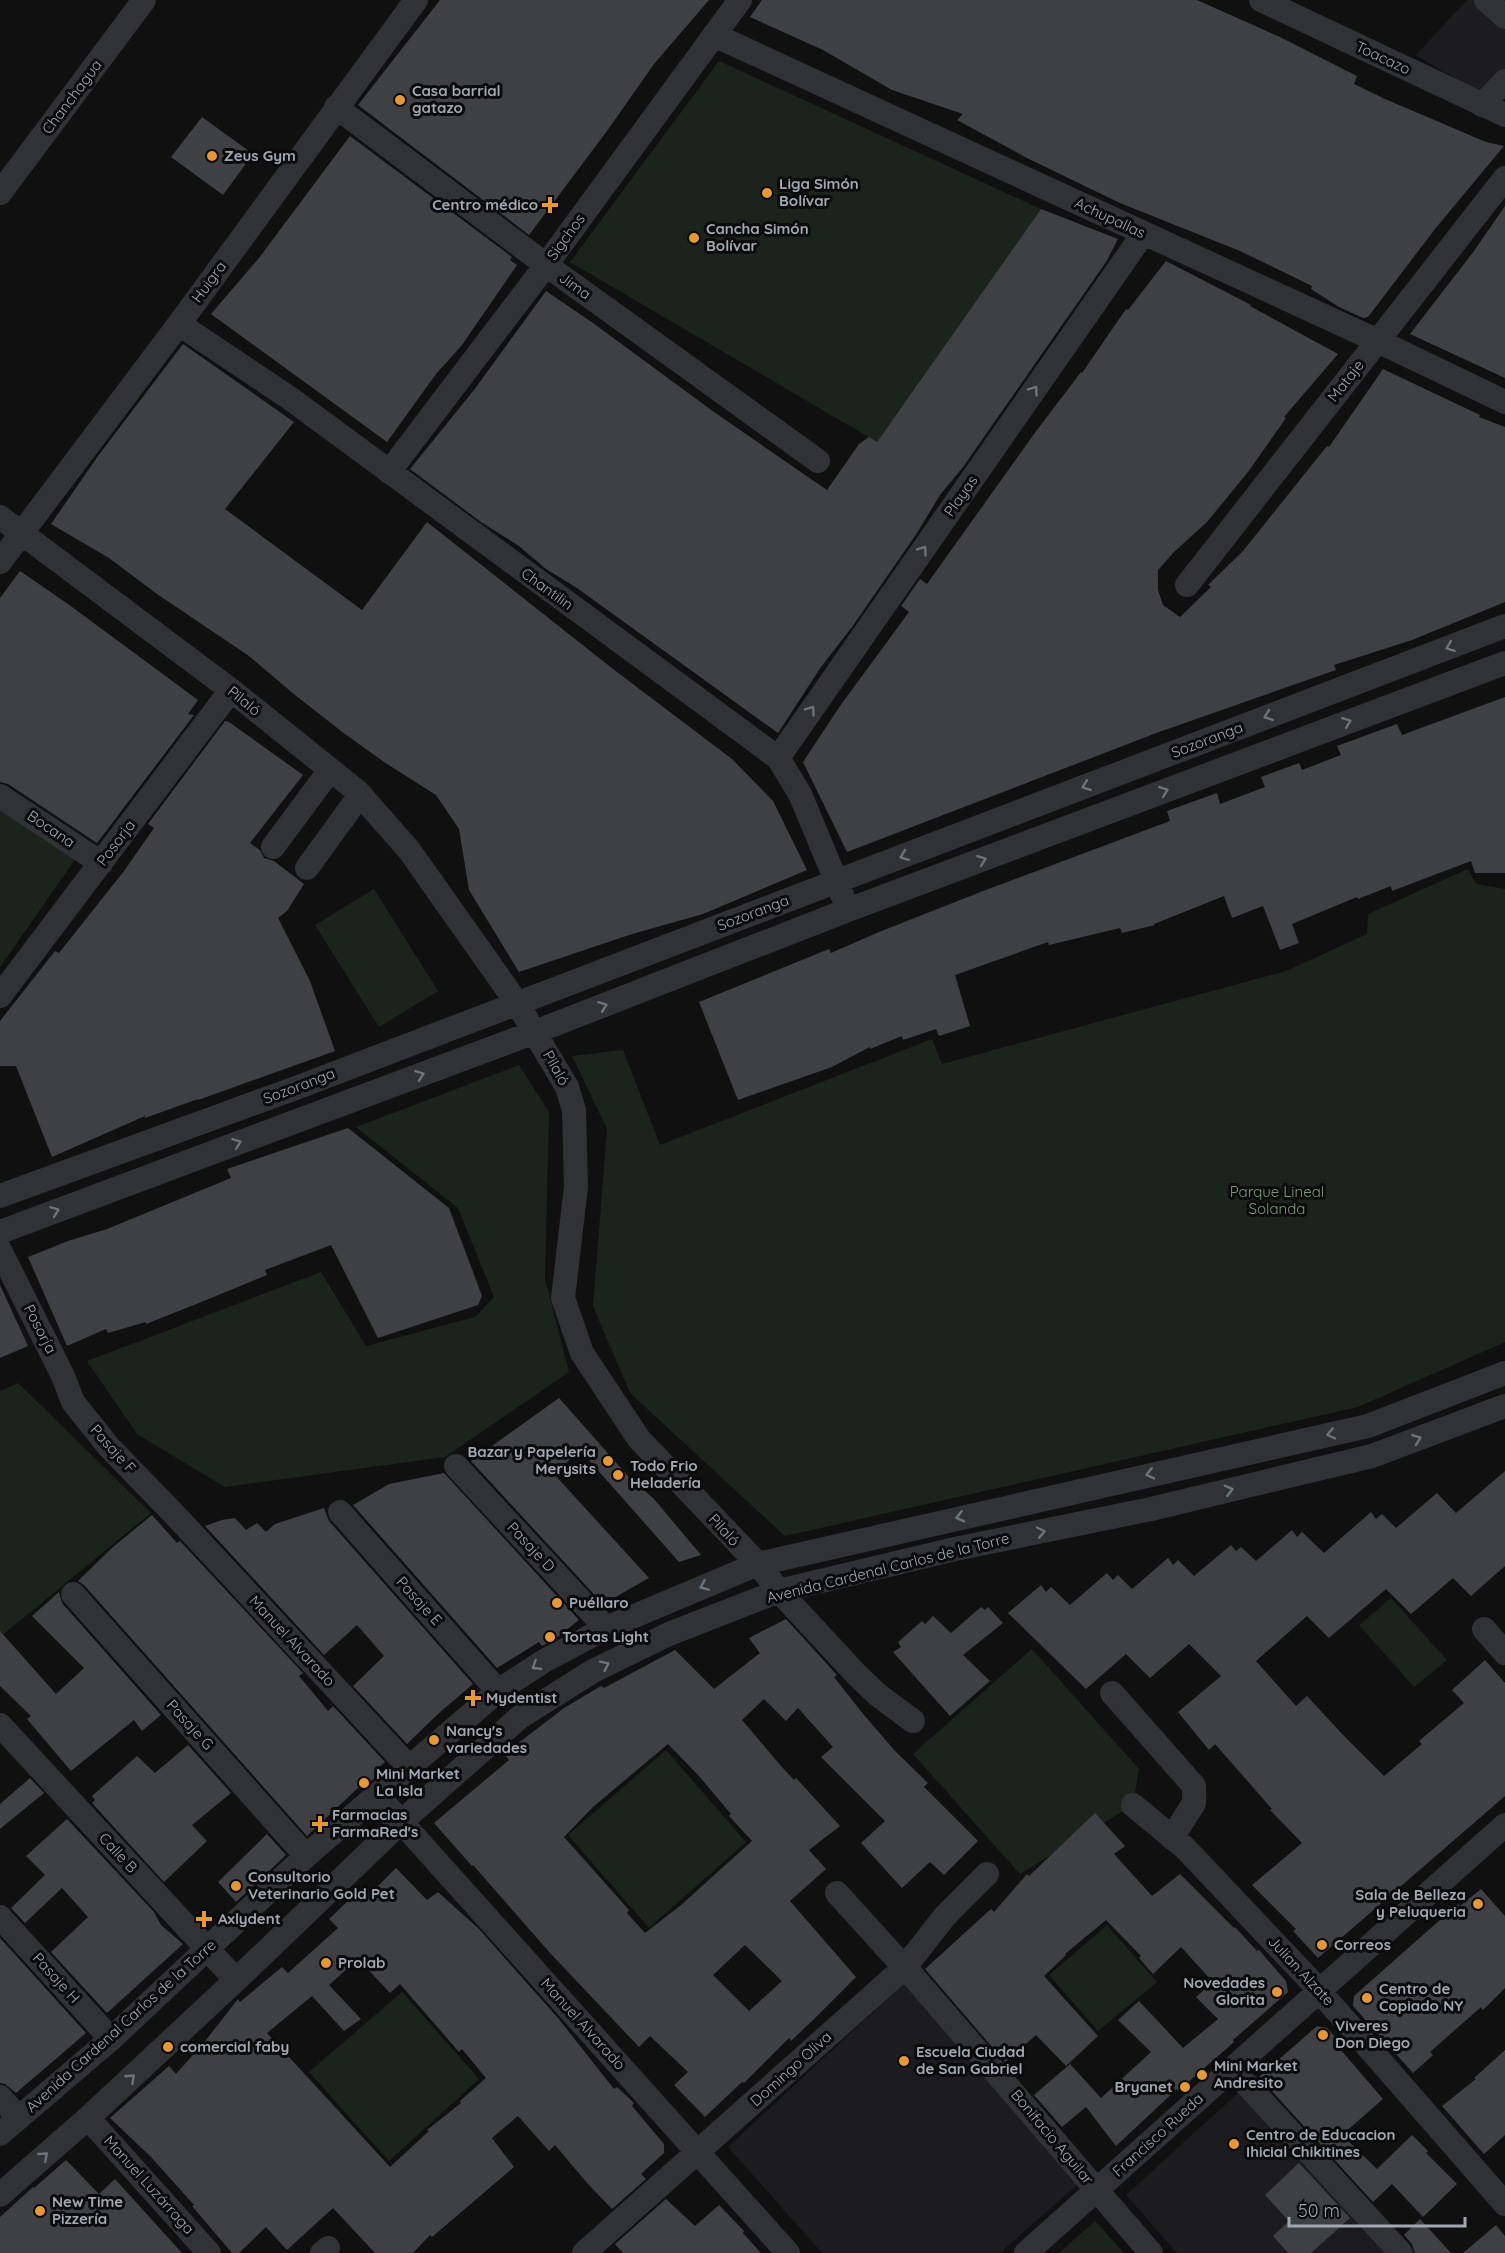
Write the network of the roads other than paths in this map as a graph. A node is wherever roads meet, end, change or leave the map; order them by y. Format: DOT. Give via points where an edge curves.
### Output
graph roads {
  1 [pos="144,0"];
  2 [pos="416,0"];
  3 [pos="740,0"];
  4 [pos="1261,0"];
  5 [pos="1486,0"];
  6 [pos="1290,5"];
  7 [pos="1505,17"];
  8 [pos="714,35"];
  9 [pos="1505,81"];
  10 [pos="1482,105"];
  11 [pos="336,107"];
  12 [pos="1505,116"];
  13 [pos="1505,178"];
  14 [pos="0,193"];
  15 [pos="1143,234"];
  16 [pos="546,265"];
  17 [pos="179,324"];
  18 [pos="1378,341"];
  19 [pos="1505,402"];
  20 [pos="818,461"];
  21 [pos="389,472"];
  22 [pos="0,517"];
  23 [pos="23,533"];
  24 [pos="0,562"];
  25 [pos="1187,585"];
  26 [pos="1505,626"];
  27 [pos="1505,663"];
  28 [pos="231,690"];
  29 [pos="778,759"];
  30 [pos="330,770"];
  31 [pos="360,795"];
  32 [pos="0,796"];
  33 [pos="273,847"];
  34 [pos="101,863"];
  35 [pos="307,868"];
  36 [pos="836,882"];
  37 [pos="849,910"];
  38 [pos="0,996"];
  39 [pos="518,1003"];
  40 [pos="535,1032"];
  41 [pos="296,1088"];
  42 [pos="305,1118"];
  43 [pos="0,1196"];
  44 [pos="0,1232"];
  45 [pos="0,1250"];
  46 [pos="1505,1372"];
  47 [pos="63,1376"];
  48 [pos="1505,1406"];
  49 [pos="456,1466"];
  50 [pos="340,1512"];
  51 [pos="176,1515"];
  52 [pos="758,1564"];
  53 [pos="779,1591"];
  54 [pos="73,1594"];
  55 [pos="606,1628"];
  56 [pos="1484,1629"];
  57 [pos="1505,1653"];
  58 [pos="498,1691"];
  59 [pos="1112,1694"];
  60 [pos="913,1721"];
  61 [pos="0,1725"];
  62 [pos="409,1767"];
  63 [pos="378,1796"];
  64 [pos="1133,1805"];
  65 [pos="401,1822"];
  66 [pos="1505,1825"];
  67 [pos="1172,1838"];
  68 [pos="306,1856"];
  69 [pos="987,1874"];
  70 [pos="837,1893"];
  71 [pos="0,1917"];
  72 [pos="206,1950"];
  73 [pos="905,1966"];
  74 [pos="236,1980"];
  75 [pos="1320,1992"];
  76 [pos="111,2038"];
  77 [pos="1247,2085"];
  78 [pos="0,2097"];
  79 [pos="19,2118"];
  80 [pos="88,2118"];
  81 [pos="0,2134"];
  82 [pos="697,2151"];
  83 [pos="1097,2190"];
  84 [pos="0,2194"];
  85 [pos="1504,2200"];
  86 [pos="209,2253"];
  87 [pos="584,2253"];
  88 [pos="788,2253"];
  89 [pos="1026,2253"];
  90 [pos="1151,2253"];
  91 [pos="1401,2253"];
  1 -- 14 [label="street, Chanchagua"];
  2 -- 11 [label="street, Huigra"];
  3 -- 8 [label="street, Sigchos"];
  4 -- 6 [label="street, Toacazo"];
  5 -- 7 [label="street"];
  6 -- 10 [label="street, Toacazo"];
  8 -- 15 [label="street, Achupallas"];
  8 -- 16 [label="street, Sigchos"];
  9 -- 10 [label="street"];
  10 -- 12 [label="street, Toacazo"];
  11 -- 16 [label="street, Jima"];
  11 -- 17 [label="street, Huigra"];
  13 -- 18 [label="street, Mataje"];
  15 -- 18 [label="street, Achupallas"];
  29 -- 15 [label="street, Playas, one-way"];
  16 -- 20 [label="street, Jima"];
  16 -- 21 [label="street, Sigchos"];
  17 -- 21 [label="street, Chantilin" via="291,399"];
  17 -- 23 [label="street, Huigra"];
  18 -- 19 [label="street, Achupallas"];
  18 -- 25 [label="street, Mataje"];
  21 -- 29 [label="street, Chantilin"];
  22 -- 23 [label="street, Pilaló"];
  23 -- 24 [label="street, Huigra"];
  23 -- 28 [label="street, Pilaló"];
  26 -- 36 [label="street, Sozoranga, one-way"];
  37 -- 27 [label="street, one-way"];
  28 -- 30 [label="street, Pilaló"];
  28 -- 34 [label="street, Posorja"];
  29 -- 36 [label="street, Chantilin" via="800,794"];
  30 -- 31 [label="street, Pilaló"];
  30 -- 33 [label="street"];
  31 -- 35 [label="street"];
  31 -- 39 [label="street, Pilaló" via="409,850"];
  32 -- 34 [label="street, Bocana"];
  34 -- 38 [label="street, Posorja"];
  36 -- 37 [label="street, Chantilin"];
  36 -- 39 [label="street, Sozoranga"];
  40 -- 37 [label="street, one-way"];
  39 -- 40 [label="street, Pilaló"];
  39 -- 41 [label="street, Sozoranga"];
  42 -- 40 [label="street, one-way"];
  40 -- 52 [label="street, Pilaló" via="567,1087 574,1110 576,1187 563,1298 582,1353 639,1439"];
  41 -- 42 [label="street"];
  41 -- 43 [label="street, Sozoranga"];
  44 -- 42 [label="street, one-way"];
  45 -- 47 [label="street, Posorja"];
  46 -- 52 [label="street, Avenida Cardenal Carlos de la Torre, one-way" via="1368,1426"];
  47 -- 51 [label="street, Pasaje F" via="73,1402 109,1447"];
  53 -- 48 [label="street, Avenida Cardenal Carlos de la Torre, one-way" via="1372,1456"];
  49 -- 55 [label="street, Pasaje D"];
  50 -- 58 [label="street, Pasaje E"];
  51 -- 62 [label="street, Manuel Alvarado"];
  52 -- 53 [label="street, Pilaló"];
  52 -- 55 [label="street, Avenida Cardenal Carlos de la Torre, one-way"];
  53 -- 60 [label="street, Pilaló" via="855,1674"];
  65 -- 53 [label="street, Avenida Cardenal Carlos de la Torre, one-way" via="520,1718 593,1671 669,1634"];
  54 -- 68 [label="street, Pasaje G"];
  55 -- 58 [label="street, Avenida Cardenal Carlos de la Torre, one-way"];
  56 -- 57 [label="street"];
  58 -- 62 [label="street, Avenida Cardenal Carlos de la Torre"];
  59 -- 67 [label="street" via="1194,1786 1194,1803"];
  61 -- 72 [label="street, Calle B"];
  62 -- 63 [label="street, Avenida Cardenal Carlos de la Torre"];
  63 -- 65 [label="street, Manuel Alvarado"];
  63 -- 68 [label="street, Avenida Cardenal Carlos de la Torre"];
  64 -- 67 [label="street, Julian Alzate"];
  65 -- 74 [label="street, Avenida Cardenal Carlos de la Torre"];
  65 -- 82 [label="street, Manuel Alvarado"];
  66 -- 75 [label="street, Francisco Rueda"];
  67 -- 75 [label="street, Julian Alzate"];
  68 -- 72 [label="street, Avenida Cardenal Carlos de la Torre"];
  69 -- 73 [label="street, Domingo Oliva" via="945,1916"];
  70 -- 73 [label="street, Bonifacio Aguilar"];
  71 -- 76 [label="street, Pasaje H"];
  72 -- 74 [label="street, Calle B"];
  72 -- 76 [label="street, Avenida Cardenal Carlos de la Torre"];
  73 -- 82 [label="street, Domingo Oliva"];
  73 -- 83 [label="street, Bonifacio Aguilar"];
  80 -- 74 [label="street, Avenida Cardenal Carlos de la Torre, one-way"];
  75 -- 83 [label="street, Francisco Rueda"];
  75 -- 85 [label="street, Julian Alzate"];
  76 -- 79 [label="street, Avenida Cardenal Carlos de la Torre"];
  77 -- 91 [label="street"];
  78 -- 79 [label="street"];
  79 -- 81 [label="street, Avenida Cardenal Carlos de la Torre"];
  84 -- 80 [label="street, Avenida Cardenal Carlos de la Torre, one-way"];
  80 -- 86 [label="street, Manuel Luzárraga"];
  82 -- 87 [label="street, Domingo Oliva"];
  82 -- 88 [label="street, Manuel Alvarado"];
  83 -- 89 [label="street, Francisco Rueda"];
  83 -- 90 [label="street, Bonifacio Aguilar"];
}
